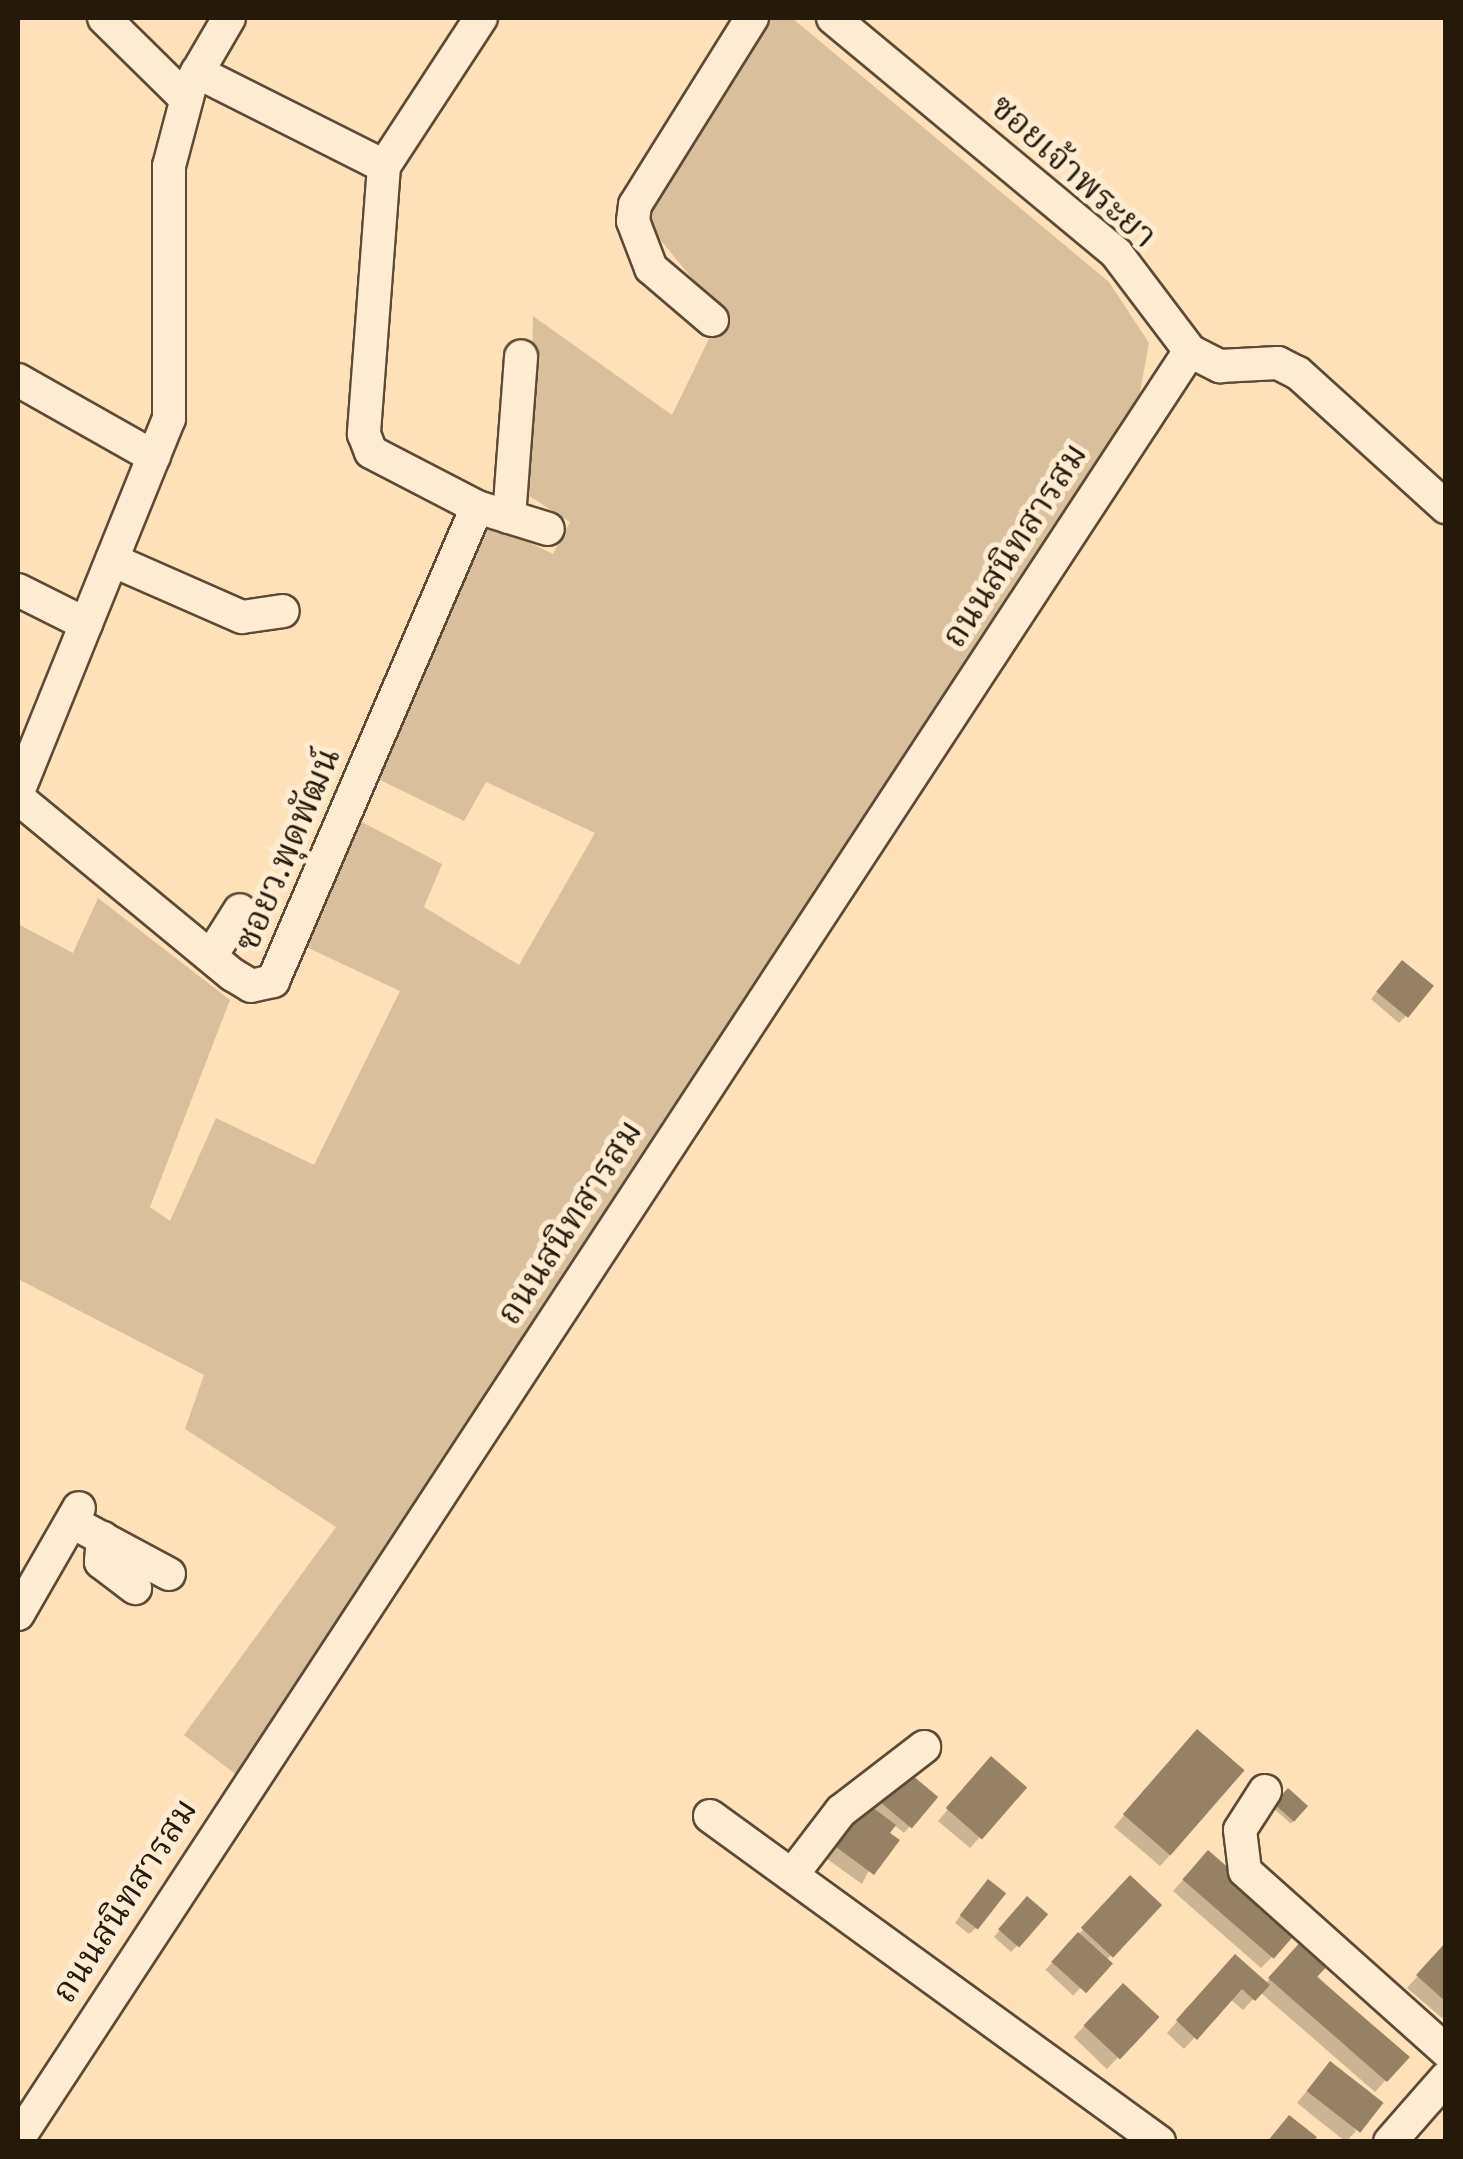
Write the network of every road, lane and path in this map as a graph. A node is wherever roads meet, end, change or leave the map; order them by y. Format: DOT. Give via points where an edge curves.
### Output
graph roads {
  1 [pos="104,18"];
  2 [pos="229,18"];
  3 [pos="481,18"];
  4 [pos="752,18"];
  5 [pos="833,18"];
  6 [pos="192,85"];
  7 [pos="384,166"];
  8 [pos="712,320"];
  9 [pos="1190,351"];
  10 [pos="521,356"];
  11 [pos="18,380"];
  12 [pos="154,457"];
  13 [pos="477,507"];
  14 [pos="1446,507"];
  15 [pos="509,516"];
  16 [pos="548,528"];
  17 [pos="112,560"];
  18 [pos="18,590"];
  19 [pos="283,611"];
  20 [pos="86,624"];
  21 [pos="18,795"];
  22 [pos="240,910"];
  23 [pos="211,956"];
  24 [pos="103,1538"];
  25 [pos="169,1574"];
  26 [pos="135,1588"];
  27 [pos="18,1614"];
  28 [pos="924,1747"];
  29 [pos="1265,1791"];
  30 [pos="710,1816"];
  31 [pos="792,1875"];
  32 [pos="1446,2052"];
  33 [pos="1446,2078"];
  34 [pos="18,2139"];
  35 [pos="1159,2142"];
  36 [pos="1390,2142"];
  1 -- 6 [label="street"];
  2 -- 6 [label="street"];
  3 -- 7 [label="street"];
  4 -- 8 [label="street" via="635,205 633,221 651,268"];
  5 -- 9 [label="street, ซอยเจ้าพระยา" via="1116,254"];
  6 -- 7 [label="street"];
  6 -- 12 [label="street" via="169,166 169,419"];
  7 -- 13 [label="street" via="364,434 370,452"];
  9 -- 14 [label="street" via="1220,366 1278,364 1298,374"];
  9 -- 34 [label="street, ถนนสนิทสารสม"];
  10 -- 15 [label="street"];
  11 -- 12 [label="street"];
  12 -- 17 [label="street"];
  13 -- 15 [label="street"];
  13 -- 23 [label="street, ซอยว.พุดพัฒน์" via="273,981 250,986"];
  15 -- 16 [label="street"];
  17 -- 19 [label="street" via="242,617"];
  17 -- 20 [label="street"];
  18 -- 20 [label="street"];
  20 -- 21 [label="street"];
  21 -- 23 [label="street, ซอยว.พุดพัฒน์"];
  22 -- 23 [label="street"];
  24 -- 25 [label="street"];
  24 -- 26 [label="street" via="101,1562"];
  24 -- 27 [label="street" via="76,1515"];
  28 -- 31 [label="street" via="842,1810"];
  29 -- 32 [label="street" via="1240,1830 1245,1871"];
  30 -- 31 [label="street"];
  31 -- 35 [label="street"];
  33 -- 36 [label="street"];
}
